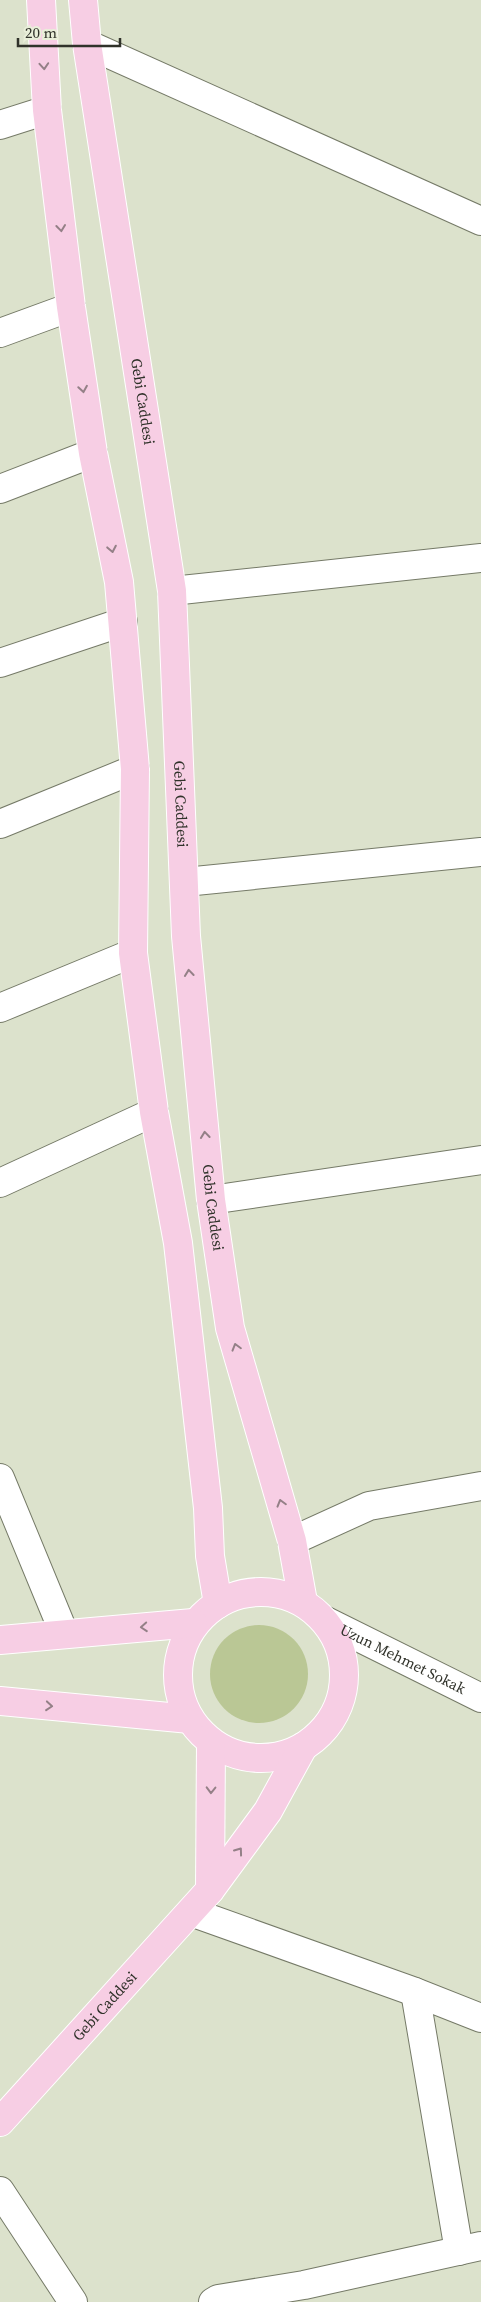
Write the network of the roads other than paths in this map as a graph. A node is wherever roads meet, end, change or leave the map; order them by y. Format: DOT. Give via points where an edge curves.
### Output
graph roads {
  1 [pos="41,0"];
  2 [pos="83,0"];
  3 [pos="87,44"];
  4 [pos="47,110"];
  5 [pos="0,125"];
  6 [pos="481,222"];
  7 [pos="71,307"];
  8 [pos="0,333"];
  9 [pos="93,453"];
  10 [pos="0,489"];
  11 [pos="481,558"];
  12 [pos="172,591"];
  13 [pos="123,622"];
  14 [pos="0,663"];
  15 [pos="135,769"];
  16 [pos="0,824"];
  17 [pos="481,852"];
  18 [pos="185,882"];
  19 [pos="133,953"];
  20 [pos="0,1008"];
  21 [pos="154,1112"];
  22 [pos="481,1160"];
  23 [pos="0,1183"];
  24 [pos="211,1200"];
  25 [pos="0,1478"];
  26 [pos="481,1486"];
  27 [pos="292,1541"];
  28 [pos="303,1602"];
  29 [pos="218,1604"];
  30 [pos="324,1620"];
  31 [pos="193,1624"];
  32 [pos="64,1633"];
  33 [pos="0,1640"];
  34 [pos="481,1698"];
  35 [pos="0,1702"];
  36 [pos="190,1719"];
  37 [pos="211,1742"];
  38 [pos="302,1747"];
  39 [pos="210,1890"];
  40 [pos="192,1912"];
  41 [pos="415,1992"];
  42 [pos="481,2018"];
  43 [pos="0,2122"];
  44 [pos="0,2191"];
  45 [pos="470,2248"];
  46 [pos="73,2302"];
  47 [pos="213,2302"];
  1 -- 4 [label="main road, one-way"];
  2 -- 3 [label="main road, Gebi Caddesi"];
  3 -- 6 [label="street"];
  3 -- 12 [label="main road, Gebi Caddesi"];
  4 -- 5 [label="street"];
  4 -- 7 [label="main road, one-way"];
  7 -- 8 [label="street"];
  7 -- 9 [label="main road, one-way"];
  9 -- 10 [label="street"];
  9 -- 13 [label="main road, one-way" via="119,582"];
  11 -- 12 [label="street"];
  12 -- 18 [label="main road, Gebi Caddesi"];
  13 -- 14 [label="street"];
  13 -- 15 [label="main road"];
  15 -- 16 [label="street"];
  15 -- 19 [label="main road"];
  17 -- 18 [label="street"];
  24 -- 18 [label="main road, Gebi Caddesi, one-way" via="186,936"];
  19 -- 20 [label="street"];
  19 -- 21 [label="main road"];
  21 -- 23 [label="street"];
  21 -- 29 [label="main road" via="178,1243 208,1508 210,1556"];
  22 -- 24 [label="street"];
  27 -- 24 [label="main road, Gebi Caddesi, one-way" via="230,1328"];
  25 -- 32 [label="street"];
  26 -- 27 [label="street" via="369,1506"];
  27 -- 28 [label="main road, Gebi Caddesi"];
  28 -- 29 [label="main road" via="277,1592 251,1591"];
  28 -- 30 [label="main road"];
  29 -- 31 [label="main road"];
  30 -- 34 [label="street, Uzun Mehmet Sokak"];
  30 -- 38 [label="main road" via="336,1637 344,1662 344,1686 337,1711 322,1732"];
  31 -- 32 [label="main road, one-way"];
  31 -- 36 [label="main road" via="178,1664 179,1694"];
  32 -- 33 [label="main road"];
  35 -- 36 [label="main road, one-way"];
  36 -- 37 [label="main road"];
  37 -- 38 [label="main road" via="231,1753 255,1758 280,1756"];
  37 -- 39 [label="main road, one-way"];
  39 -- 38 [label="main road, Gebi Caddesi, one-way" via="268,1811"];
  39 -- 40 [label="main road, Gebi Caddesi"];
  40 -- 41 [label="street"];
  40 -- 43 [label="main road, Gebi Caddesi"];
  41 -- 42 [label="street"];
  41 -- 45 [label="street"];
  44 -- 46 [label="street"];
  45 -- 47 [label="street"];
}
